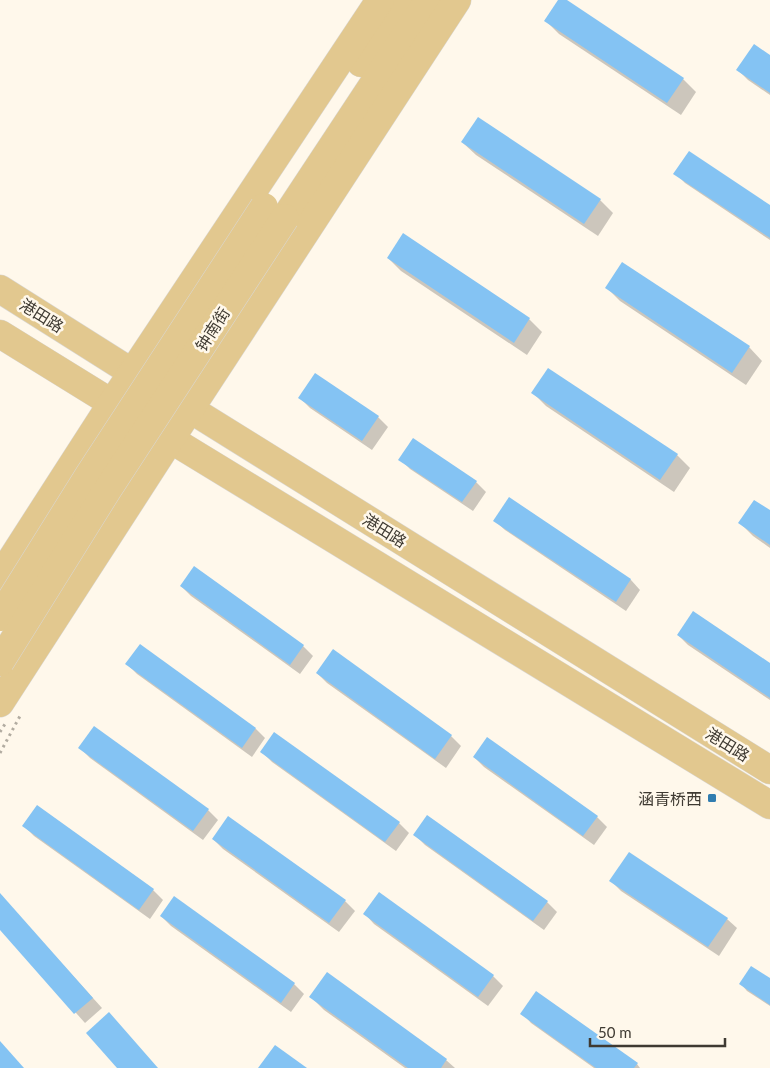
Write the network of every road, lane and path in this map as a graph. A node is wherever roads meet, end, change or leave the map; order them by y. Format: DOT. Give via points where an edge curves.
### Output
graph roads {
  1 [pos="380,0"];
  2 [pos="403,0"];
  3 [pos="429,0"];
  4 [pos="457,0"];
  5 [pos="274,212"];
  6 [pos="0,289"];
  7 [pos="0,334"];
  8 [pos="133,372"];
  9 [pos="112,403"];
  10 [pos="190,409"];
  11 [pos="170,440"];
  12 [pos="0,577"];
  13 [pos="0,618"];
  14 [pos="0,662"];
  15 [pos="0,704"];
  16 [pos="770,770"];
  17 [pos="770,805"];
  1 -- 8 [label="main road"];
  2 -- 5 [label="main road, 钟南街"];
  3 -- 5 [label="main road, 钟南街"];
  4 -- 10 [label="main road"];
  5 -- 13 [label="main road, 钟南街, bridge" via="89,474"];
  5 -- 14 [label="main road, 钟南街, bridge"];
  6 -- 8 [label="main road, 港田路"];
  7 -- 9 [label="main road, 港田路"];
  8 -- 9 [label="main road"];
  8 -- 10 [label="main road, 港田路"];
  9 -- 11 [label="main road, 港田路"];
  9 -- 12 [label="main road"];
  10 -- 11 [label="main road"];
  10 -- 16 [label="main road, 港田路"];
  11 -- 15 [label="main road"];
  11 -- 17 [label="main road, 港田路"];
}
